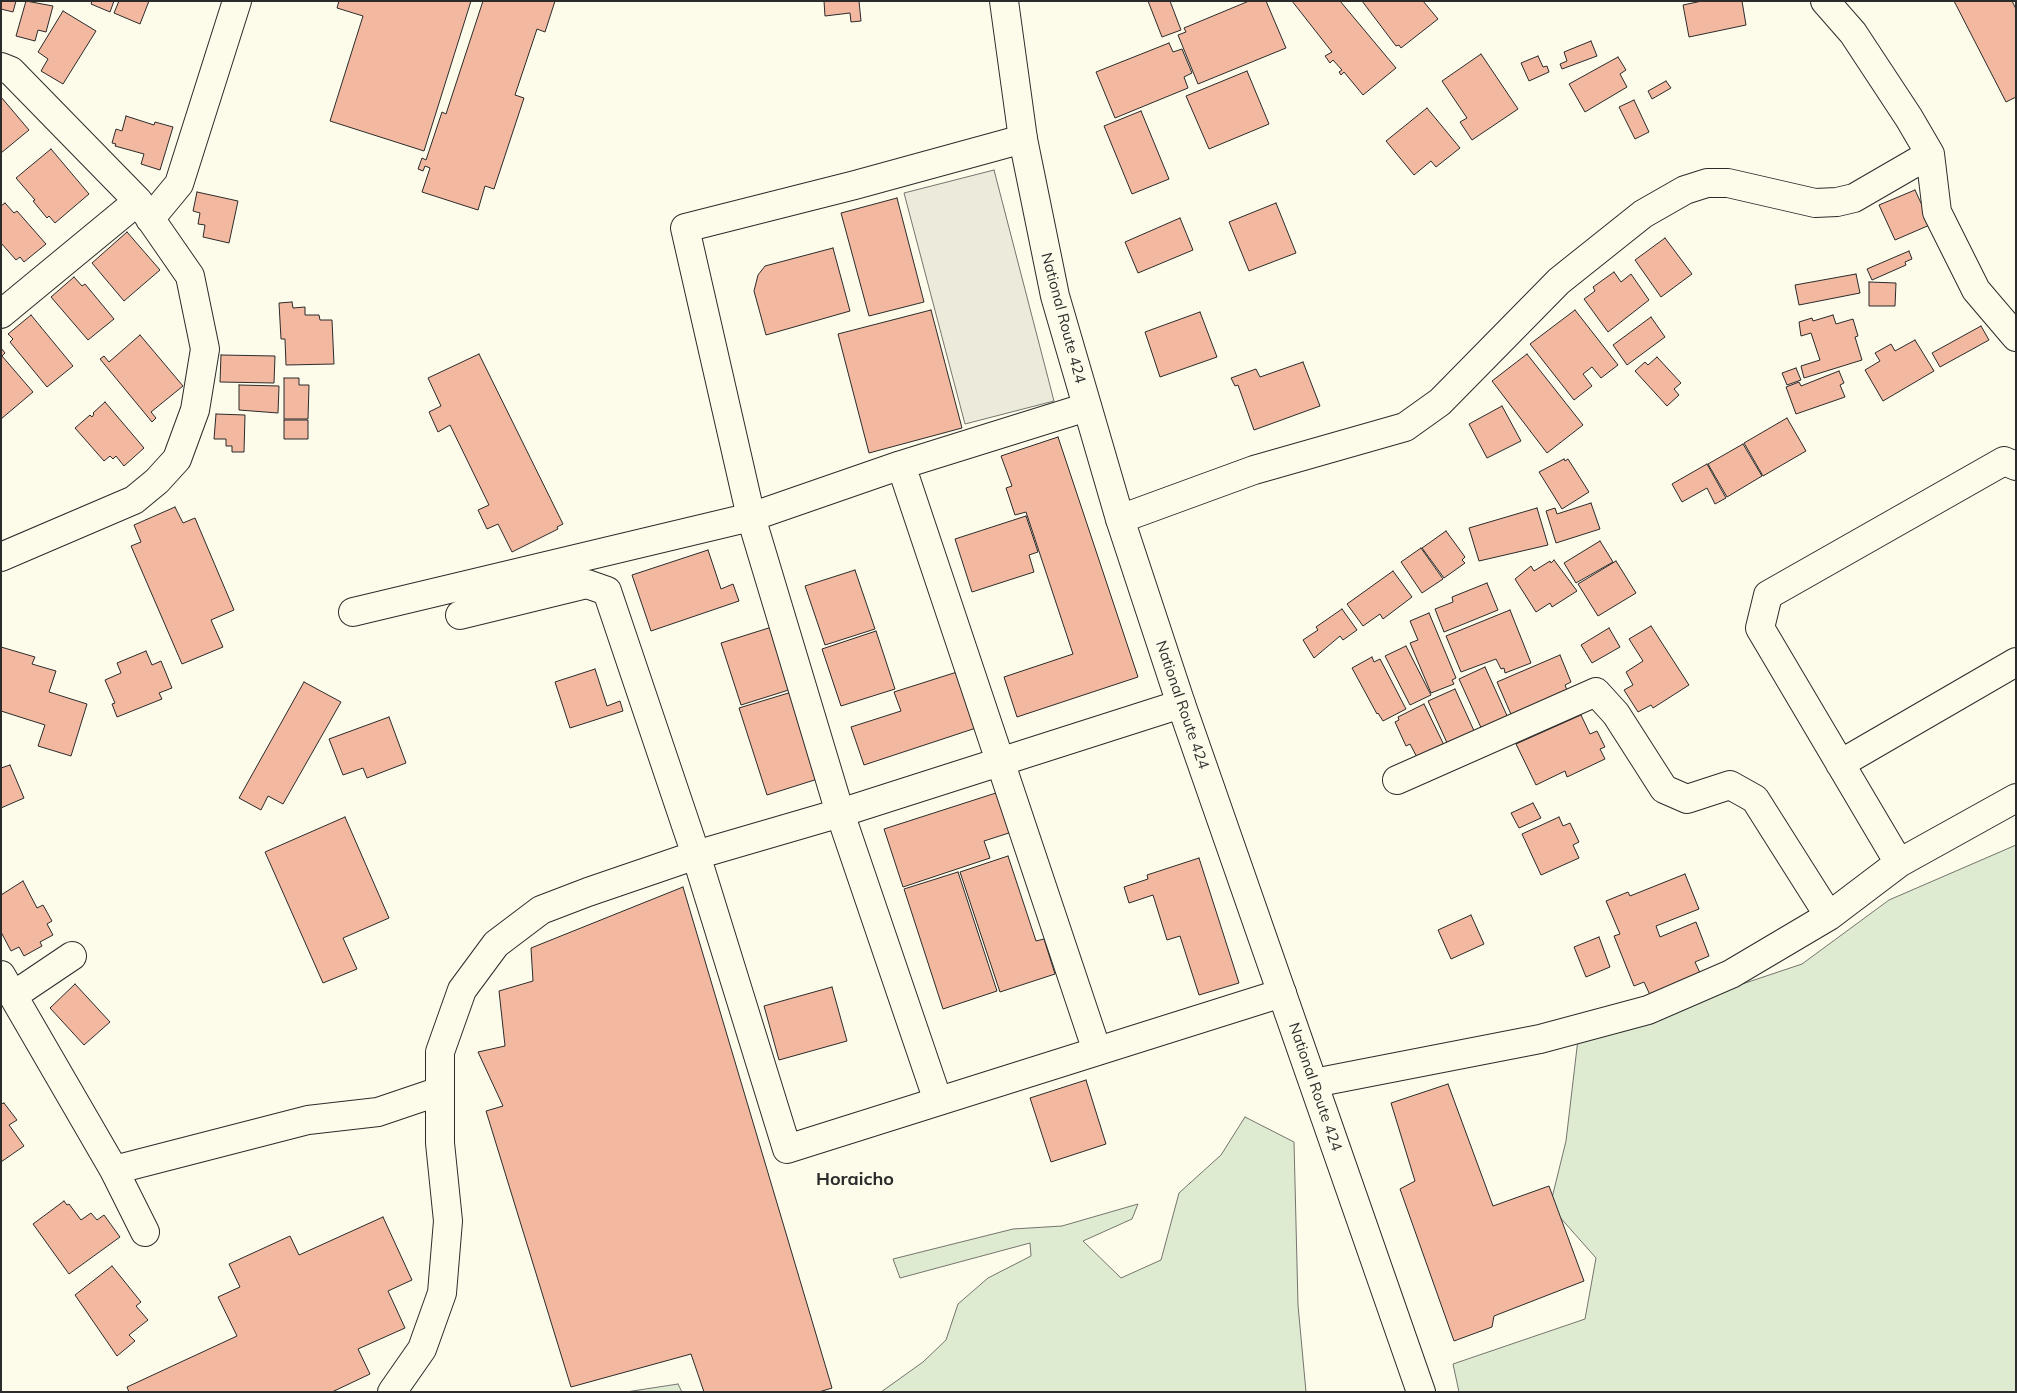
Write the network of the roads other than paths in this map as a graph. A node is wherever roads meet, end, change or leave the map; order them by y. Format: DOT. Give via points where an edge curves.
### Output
graph roads {
  1 [pos="237,1"];
  2 [pos="1004,1"];
  3 [pos="1825,1"];
  4 [pos="1,67"];
  5 [pos="1023,139"];
  6 [pos="1930,154"];
  7 [pos="144,210"];
  8 [pos="1,314"];
  9 [pos="2016,337"];
  10 [pos="1087,407"];
  11 [pos="901,465"];
  12 [pos="2016,466"];
  13 [pos="750,517"];
  14 [pos="1120,518"];
  15 [pos="1,557"];
  16 [pos="353,612"];
  17 [pos="460,615"];
  18 [pos="2016,662"];
  19 [pos="1180,704"];
  20 [pos="1001,762"];
  21 [pos="1840,764"];
  22 [pos="1397,780"];
  23 [pos="2016,798"];
  24 [pos="840,813"];
  25 [pos="696,855"];
  26 [pos="1899,863"];
  27 [pos="1829,916"];
  28 [pos="72,956"];
  29 [pos="8,985"];
  30 [pos="1282,993"];
  31 [pos="1097,1051"];
  32 [pos="1314,1083"];
  33 [pos="440,1091"];
  34 [pos="938,1101"];
  35 [pos="114,1170"];
  36 [pos="145,1232"];
  37 [pos="392,1392"];
  38 [pos="1421,1392"];
  1 -- 7 [label="main road" via="180,184"];
  2 -- 5 [label="main road, National Route 424"];
  3 -- 6 [label="main road" via="1853,33"];
  4 -- 7 [label="main road" via="11,71"];
  5 -- 10 [label="main road, National Route 424" via="1055,296"];
  5 -- 13 [label="main road" via="685,228"];
  6 -- 9 [label="main road" via="1937,212 1976,290"];
  6 -- 14 [label="main road" via="1854,198 1837,202 1815,203 1728,183 1707,183 1685,190 1643,214 1559,281 1440,402 1405,427 1254,470"];
  7 -- 8 [label="main road"];
  7 -- 15 [label="main road" via="190,276 205,349 195,410 177,459 134,500"];
  10 -- 11 [label="main road"];
  10 -- 14 [label="main road, National Route 424"];
  11 -- 13 [label="main road"];
  11 -- 20 [label="main road"];
  12 -- 21 [label="main road" via="2004,461 1768,595 1760,628"];
  13 -- 16 [label="main road"];
  13 -- 24 [label="main road"];
  14 -- 19 [label="main road, National Route 424"];
  17 -- 25 [label="main road" via="587,584 607,591"];
  18 -- 21 [label="main road"];
  19 -- 20 [label="main road"];
  19 -- 30 [label="main road, National Route 424"];
  20 -- 24 [label="main road"];
  20 -- 31 [label="main road"];
  21 -- 26 [label="main road"];
  22 -- 27 [label="main road" via="1596,692 1616,714 1664,789 1687,799 1730,785 1755,799"];
  23 -- 26 [label="main road"];
  24 -- 25 [label="main road"];
  24 -- 34 [label="main road"];
  25 -- 33 [label="main road" via="541,910 496,944 462,990 440,1052"];
  25 -- 34 [label="main road" via="787,1149"];
  26 -- 27 [label="main road"];
  27 -- 32 [label="main road" via="1731,974 1648,1010 1540,1039"];
  28 -- 29 [label="main road"];
  29 -- 35 [label="main road"];
  30 -- 31 [label="main road"];
  30 -- 32 [label="main road, National Route 424"];
  31 -- 34 [label="main road"];
  32 -- 38 [label="main road, National Route 424"];
  33 -- 35 [label="main road" via="378,1112 308,1120"];
  33 -- 37 [label="main road" via="440,1143 448,1221 442,1293 422,1349"];
  35 -- 36 [label="main road"];
}
